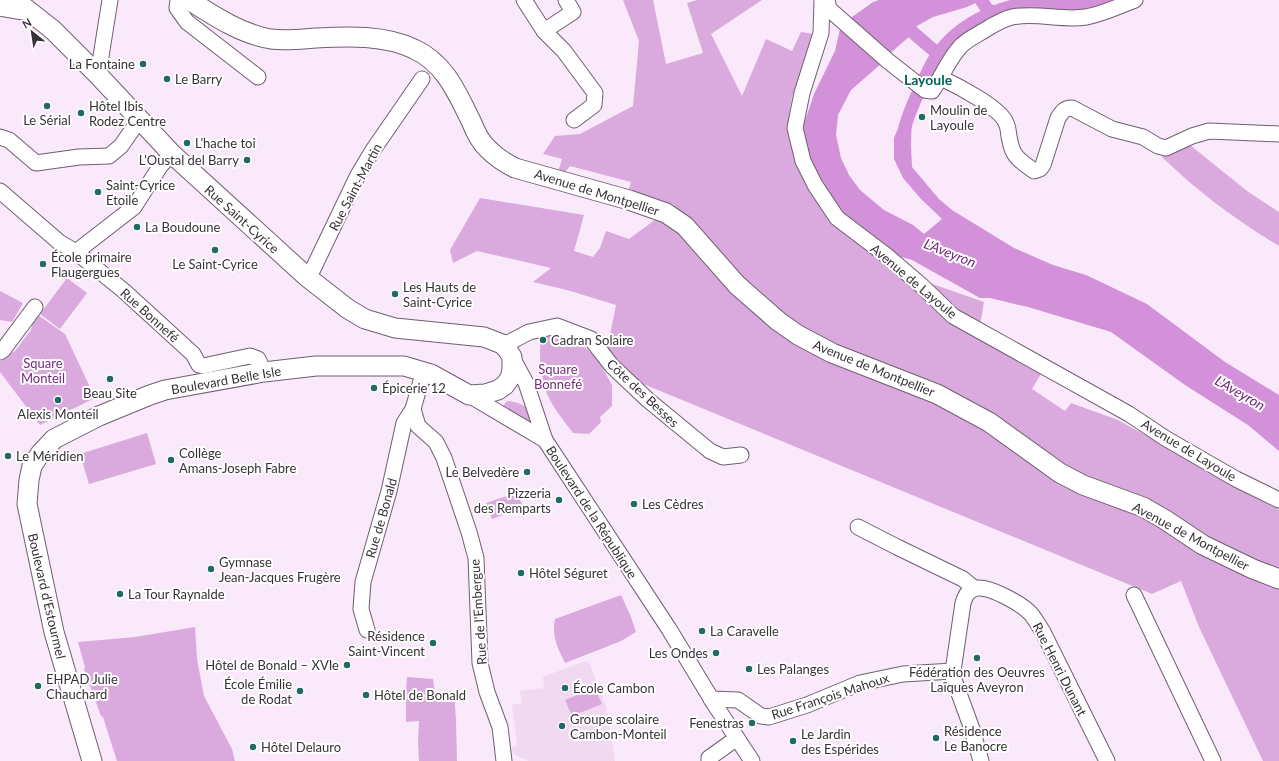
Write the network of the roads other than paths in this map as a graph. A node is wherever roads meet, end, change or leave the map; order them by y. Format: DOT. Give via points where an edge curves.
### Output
graph roads {
  1 [pos="110,0"];
  2 [pos="178,0"];
  3 [pos="524,0"];
  4 [pos="566,0"];
  5 [pos="1135,0"];
  6 [pos="196,2"];
  7 [pos="826,3"];
  8 [pos="26,4"];
  9 [pos="0,6"];
  10 [pos="544,31"];
  11 [pos="98,75"];
  12 [pos="258,78"];
  13 [pos="941,78"];
  14 [pos="422,79"];
  15 [pos="139,120"];
  16 [pos="574,120"];
  17 [pos="1279,134"];
  18 [pos="0,137"];
  19 [pos="172,154"];
  20 [pos="0,191"];
  21 [pos="76,252"];
  22 [pos="307,277"];
  23 [pos="35,307"];
  24 [pos="507,351"];
  25 [pos="0,352"];
  26 [pos="264,372"];
  27 [pos="427,372"];
  28 [pos="469,395"];
  29 [pos="413,417"];
  30 [pos="545,440"];
  31 [pos="40,454"];
  32 [pos="741,455"];
  33 [pos="1279,500"];
  34 [pos="858,527"];
  35 [pos="1279,578"];
  36 [pos="974,588"];
  37 [pos="1134,595"];
  38 [pos="367,630"];
  39 [pos="952,670"];
  40 [pos="711,699"];
  41 [pos="737,738"];
  42 [pos="92,760"];
  43 [pos="504,761"];
  44 [pos="710,761"];
  45 [pos="752,761"];
  46 [pos="981,761"];
  47 [pos="1106,761"];
  48 [pos="1213,761"];
  1 -- 11 [label="street"];
  2 -- 12 [label="street" via="177,8 187,22"];
  3 -- 10 [label="street"];
  4 -- 10 [label="street" via="573,12"];
  5 -- 13 [label="street" via="1085,17 1011,17 961,46"];
  6 -- 35 [label="main road, Avenue de Montpellier" via="229,24 270,39 366,38 401,43 416,49 448,76 478,137 487,149 501,160 515,168 666,213 685,226 737,285 798,335 832,353 937,394 989,422 1060,473 1083,485 1143,507 1203,545 1253,569"];
  7 -- 13 [label="street" via="888,61 920,86 932,90"];
  7 -- 33 [label="street, Avenue de Layoule" via="821,32 802,93 795,128 803,161 837,218 916,281 953,316 1128,414 1236,479"];
  8 -- 9 [label="main road"];
  8 -- 11 [label="main road, Rue Saint-Cyrice"];
  10 -- 16 [label="street" via="564,51 595,93 594,105"];
  11 -- 15 [label="main road, Rue Saint-Cyrice"];
  13 -- 17 [label="street" via="968,91 1000,114 1006,122 1015,156 1034,171 1043,165 1058,118 1067,108 1072,108 1112,130 1143,137 1166,148 1209,131"];
  14 -- 22 [label="street, Rue Saint-Martin" via="358,175"];
  15 -- 18 [label="street" via="121,146 109,156 36,163 9,140"];
  15 -- 19 [label="main road, Rue Saint-Cyrice"];
  19 -- 21 [label="street" via="161,165 134,207"];
  19 -- 22 [label="main road, Rue Saint-Cyrice"];
  20 -- 21 [label="street, Rue Bonnefé" via="59,242"];
  21 -- 26 [label="street, Rue Bonnefé" via="124,291 193,354 199,365 250,356 258,359"];
  22 -- 24 [label="main road, Rue Saint-Cyrice" via="365,319 395,328 484,337"];
  23 -- 25 [label="street"];
  24 -- 28 [label="main road" via="512,370 505,385 485,394"];
  24 -- 30 [label="street" via="526,382"];
  24 -- 32 [label="street, Côte des Besses" via="510,342 529,332 557,326 591,339 612,366 648,400 710,451 722,457"];
  26 -- 27 [label="main road, Boulevard Belle Isle" via="352,365 404,366"];
  26 -- 31 [label="main road, Boulevard Belle Isle" via="150,394 54,439"];
  27 -- 28 [label="main road, Boulevard de la République"];
  27 -- 29 [label="street, Rue de Bonald" via="421,381"];
  28 -- 30 [label="street, Boulevard de la République"];
  29 -- 38 [label="street, Rue de Bonald" via="404,423 389,491 363,582 361,609"];
  29 -- 43 [label="street, Rue de l'Embergue" via="436,442 444,458 476,558 480,663 500,727"];
  30 -- 40 [label="street, Boulevard de la République"];
  31 -- 42 [label="main road, Boulevard d'Estourmel" via="32,466 28,480 27,504 54,632"];
  34 -- 36 [label="street, Rue Henri Dunant" via="963,579"];
  36 -- 39 [label="street" via="966,594 963,603"];
  36 -- 47 [label="street, Rue Henri Dunant" via="984,588 1009,598 1031,614 1047,639"];
  37 -- 48 [label="street"];
  39 -- 40 [label="street, Rue François Mahoux" via="904,674 860,683 769,717 761,716 738,700"];
  39 -- 46 [label="street"];
  40 -- 41 [label="street, Boulevard de la République"];
  41 -- 44 [label="street" via="709,758"];
  41 -- 45 [label="street, Boulevard de la République"];
}
